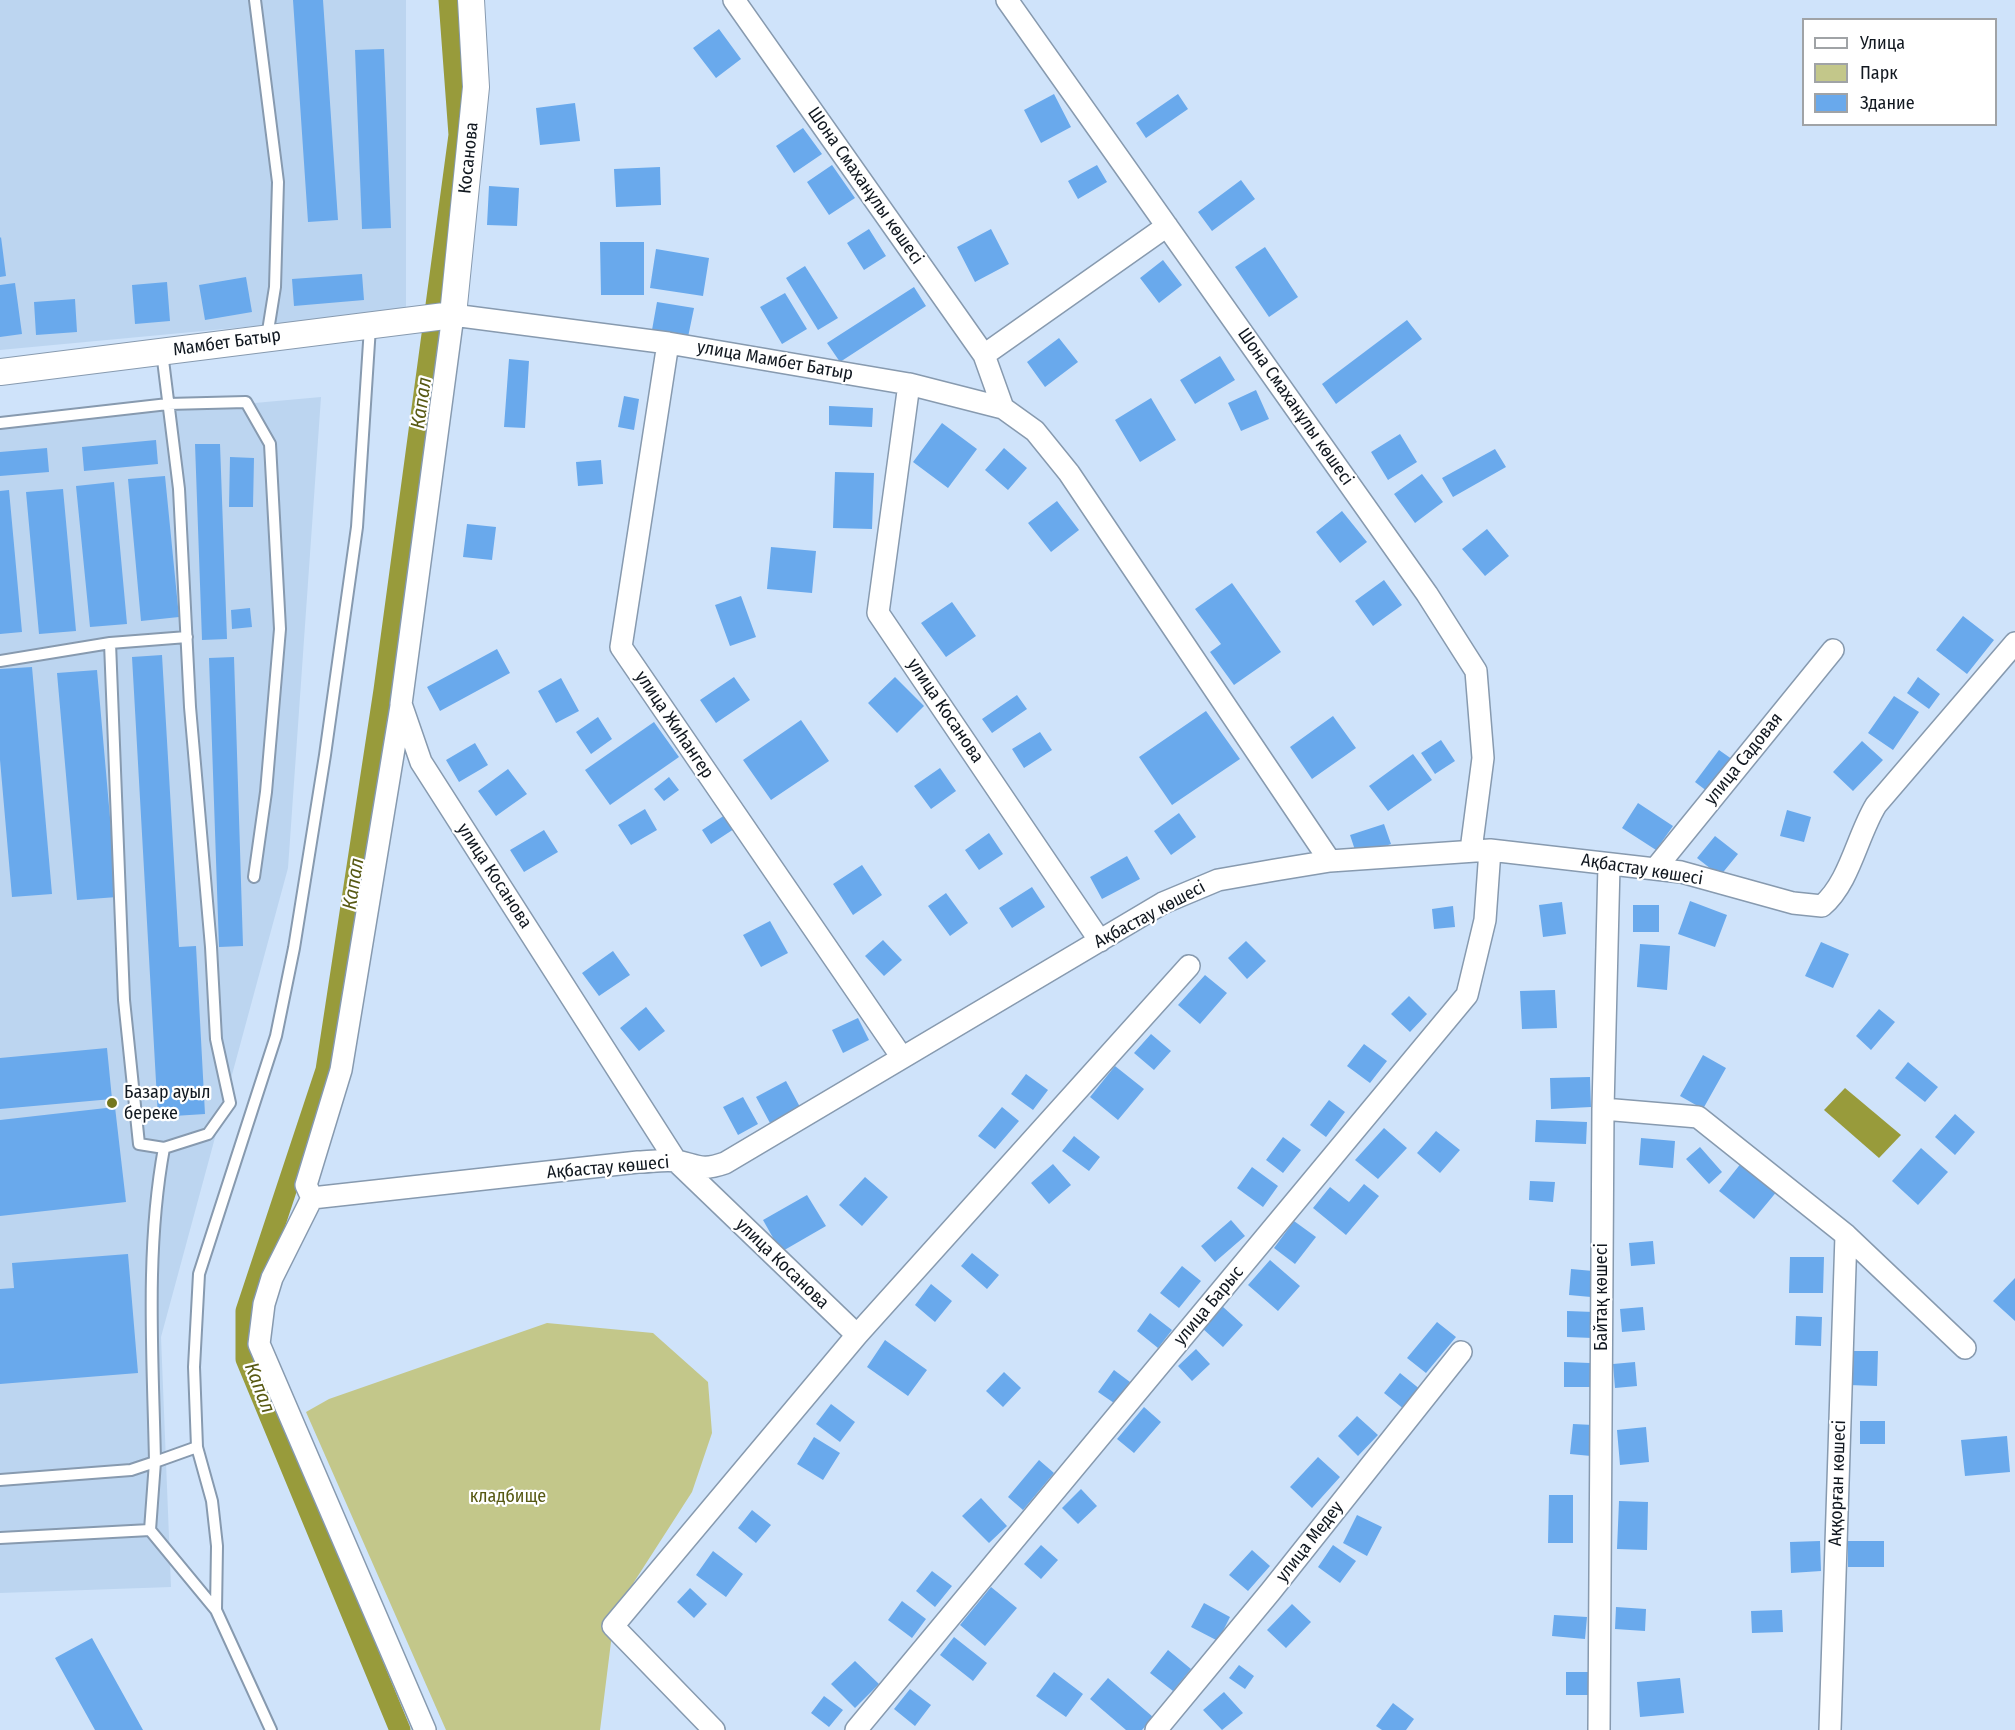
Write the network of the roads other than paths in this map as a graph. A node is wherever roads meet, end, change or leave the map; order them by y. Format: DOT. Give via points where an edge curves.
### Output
graph roads {
  1 [pos="255,0"];
  2 [pos="471,0"];
  3 [pos="734,0"];
  4 [pos="1007,0"];
  5 [pos="1167,226"];
  6 [pos="453,315"];
  7 [pos="370,327"];
  8 [pos="267,337"];
  9 [pos="668,344"];
  10 [pos="162,352"];
  11 [pos="984,355"];
  12 [pos="0,372"];
  13 [pos="909,384"];
  14 [pos="168,404"];
  15 [pos="1003,408"];
  16 [pos="0,423"];
  17 [pos="187,637"];
  18 [pos="110,643"];
  19 [pos="2015,643"];
  20 [pos="1833,650"];
  21 [pos="0,661"];
  22 [pos="401,704"];
  23 [pos="1481,850"];
  24 [pos="1330,861"];
  25 [pos="1609,865"];
  26 [pos="1655,869"];
  27 [pos="254,877"];
  28 [pos="1100,940"];
  29 [pos="1189,966"];
  30 [pos="901,1056"];
  31 [pos="1603,1109"];
  32 [pos="164,1148"];
  33 [pos="676,1161"];
  34 [pos="312,1198"];
  35 [pos="1846,1235"];
  36 [pos="857,1335"];
  37 [pos="1965,1347"];
  38 [pos="1461,1352"];
  39 [pos="197,1447"];
  40 [pos="154,1462"];
  41 [pos="0,1480"];
  42 [pos="150,1530"];
  43 [pos="0,1538"];
  44 [pos="216,1610"];
  45 [pos="271,1730"];
  46 [pos="425,1730"];
  47 [pos="714,1730"];
  48 [pos="856,1730"];
  49 [pos="1156,1730"];
  50 [pos="1599,1730"];
  51 [pos="1830,1730"];
  1 -- 8 [label="lane" via="278,182 275,287"];
  2 -- 6 [label="street, Косанова" via="476,87"];
  3 -- 11 [label="street, Шона Смаханұлы көшесі"];
  4 -- 5 [label="street, Шона Смаханұлы көшесі"];
  5 -- 11 [label="street"];
  5 -- 23 [label="street, Шона Смаханұлы көшесі" via="1427,594 1476,671 1483,758"];
  6 -- 7 [label="street, Мамбет Батыр"];
  6 -- 9 [label="street, улица Мамбет Батыр"];
  6 -- 22 [label="street, улица Косанова"];
  7 -- 8 [label="street, Мамбет Батыр"];
  7 -- 39 [label="lane" via="357,527 294,948 276,1036 199,1274 194,1367"];
  8 -- 10 [label="street, Мамбет Батыр"];
  9 -- 13 [label="street, улица Мамбет Батыр"];
  9 -- 30 [label="street, улица Жиhангер" via="621,647"];
  10 -- 12 [label="street, Мамбет Батыр"];
  10 -- 14 [label="lane"];
  11 -- 15 [label="street, Шона Смаханұлы көшесі"];
  13 -- 15 [label="street, улица Мамбет Батыр"];
  13 -- 28 [label="street, улица Косанова" via="878,613"];
  14 -- 16 [label="lane"];
  14 -- 17 [label="lane" via="179,489"];
  14 -- 27 [label="lane" via="246,402 270,444 280,629 266,792"];
  15 -- 24 [label="street, улица Мамбет Батыр" via="1035,431 1069,473"];
  17 -- 18 [label="lane"];
  17 -- 32 [label="lane" via="216,1039 230,1102 208,1134"];
  18 -- 21 [label="lane"];
  18 -- 32 [label="lane" via="124,1000 139,1144"];
  19 -- 26 [label="street, Ақбастау көшесі" via="1876,805 1842,879 1822,906 1793,903 1681,872"];
  20 -- 26 [label="street, улица Садовая"];
  22 -- 33 [label="street, улица Косанова" via="421,762"];
  22 -- 34 [label="street" via="341,1070 306,1185"];
  23 -- 24 [label="street, Ақбастау көшесі"];
  23 -- 25 [label="street, Ақбастау көшесі"];
  23 -- 48 [label="street, улица Барыс" via="1485,920 1467,995"];
  24 -- 28 [label="street, Ақбастау көшесі" via="1210,883 1163,903"];
  25 -- 26 [label="street, Ақбастау көшесі"];
  25 -- 31 [label="street, Байтақ көшесі"];
  28 -- 30 [label="street, Ақбастау көшесі"];
  29 -- 36 [label="street"];
  30 -- 33 [label="street, Ақбастау көшесі" via="725,1162 702,1169"];
  31 -- 35 [label="street" via="1698,1117"];
  31 -- 50 [label="street, Байтақ көшесі"];
  32 -- 40 [label="lane" via="152,1263"];
  33 -- 34 [label="street, Ақбастау көшесі"];
  33 -- 36 [label="street, улица Косанова"];
  34 -- 46 [label="street" via="272,1278 259,1344"];
  35 -- 37 [label="street"];
  35 -- 51 [label="street, Аққорған көшесі"];
  36 -- 47 [label="street" via="614,1626"];
  38 -- 49 [label="street, улица Медеу"];
  39 -- 40 [label="lane"];
  39 -- 44 [label="lane" via="212,1501 217,1546"];
  40 -- 41 [label="lane" via="132,1470"];
  40 -- 42 [label="lane"];
  42 -- 43 [label="lane"];
  42 -- 44 [label="lane"];
  44 -- 45 [label="lane"];
}
